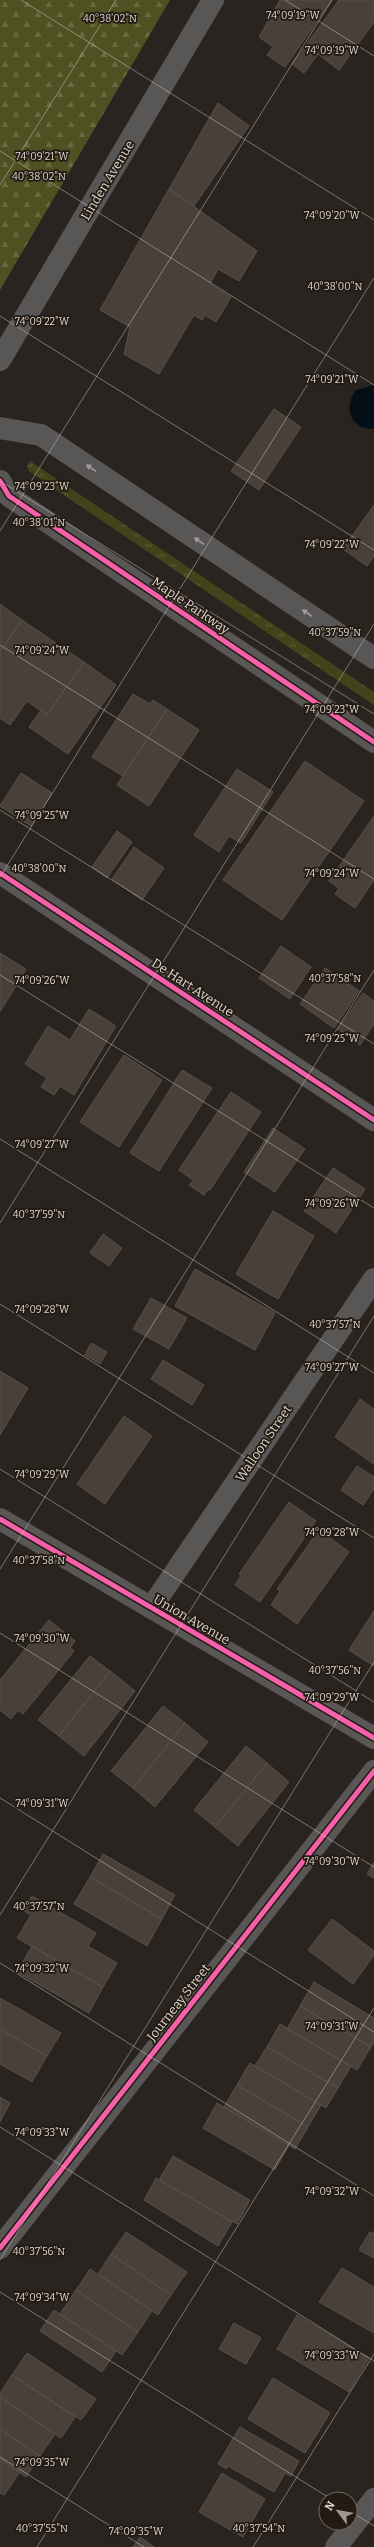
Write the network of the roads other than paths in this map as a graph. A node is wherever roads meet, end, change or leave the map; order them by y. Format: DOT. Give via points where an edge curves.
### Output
graph roads {
  1 [pos="213,0"];
  2 [pos="0,360"];
  3 [pos="0,428"];
  4 [pos="0,481"];
  5 [pos="374,658"];
  6 [pos="374,742"];
  7 [pos="0,873"];
  8 [pos="374,1120"];
  9 [pos="374,1278"];
  10 [pos="0,1519"];
  11 [pos="151,1608"];
  12 [pos="374,1738"];
  13 [pos="374,1771"];
  14 [pos="0,2248"];
  15 [pos="374,2499"];
  16 [pos="336,2547"];
  1 -- 2 [label="street, Linden Avenue"];
  5 -- 3 [label="street, one-way" via="41,435"];
  4 -- 6 [label="street, Maple Parkway" via="9,496"];
  7 -- 8 [label="street, De Hart Avenue"];
  9 -- 11 [label="street, Walloon Street"];
  10 -- 11 [label="street, Union Avenue"];
  11 -- 12 [label="street, Union Avenue"];
  13 -- 14 [label="street, Journeay Street"];
  15 -- 16 [label="street"];
}
